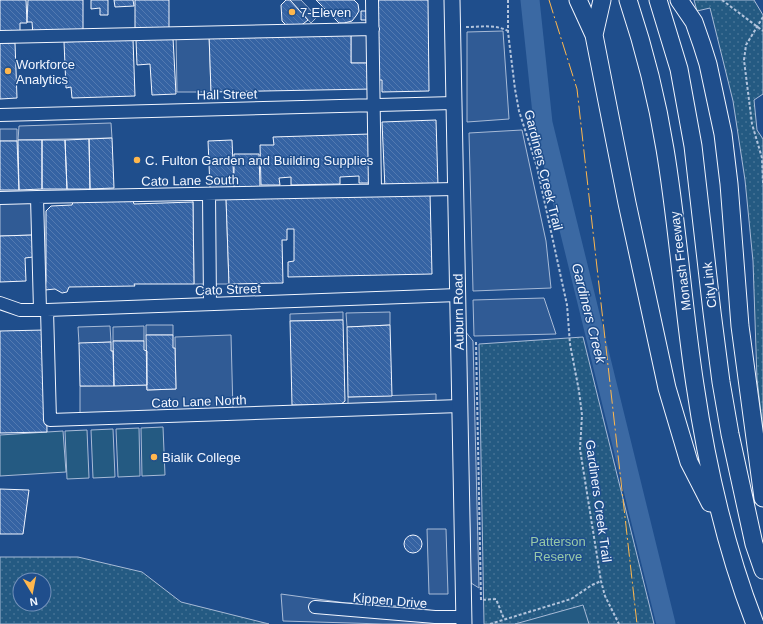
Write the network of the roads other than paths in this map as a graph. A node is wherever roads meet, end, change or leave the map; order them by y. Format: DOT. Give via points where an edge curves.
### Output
graph roads {
  1 [pos="372,0"];
  2 [pos="452,0"];
  3 [pos="628,0"];
  4 [pos="658,0"];
  5 [pos="682,2"];
  6 [pos="580,4"];
  7 [pos="600,5"];
  8 [pos="373,29"];
  9 [pos="594,35"];
  10 [pos="0,37"];
  11 [pos="454,102"];
  12 [pos="374,104"];
  13 [pos="0,115"];
  14 [pos="456,189"];
  15 [pos="375,190"];
  16 [pos="209,194"];
  17 [pos="37,197"];
  18 [pos="0,198"];
  19 [pos="458,295"];
  20 [pos="0,303"];
  21 [pos="210,304"];
  22 [pos="43,310"];
  23 [pos="460,406"];
  24 [pos="763,498"];
  25 [pos="722,524"];
  26 [pos="763,570"];
  27 [pos="314,607"];
  28 [pos="464,621"];
  29 [pos="755,624"];
  1 -- 8 [label="street"];
  2 -- 11 [label="main road, Auburn Road"];
  3 -- 25 [label="highway, Monash Freeway" via="649,71 665,148 695,385 709,468"];
  4 -- 26 [label="highway, CityLink" via="679,69 692,138 722,389 739,478 754,544"];
  5 -- 24 [label="highway" via="694,22 708,64 723,134 740,326"];
  6 -- 9 [label="highway"];
  7 -- 9 [label="highway"];
  8 -- 10 [label="street"];
  8 -- 12 [label="street"];
  9 -- 25 [label="highway" via="666,388 689,462"];
  11 -- 12 [label="street, Hall Street"];
  11 -- 14 [label="main road, Auburn Road"];
  12 -- 13 [label="street, Hall Street"];
  12 -- 15 [label="street"];
  14 -- 15 [label="street, Cato Lane South"];
  14 -- 19 [label="main road, Auburn Road"];
  15 -- 16 [label="street, Cato Lane South"];
  16 -- 17 [label="street, Cato Lane South"];
  16 -- 21 [label="street"];
  17 -- 18 [label="street, Cato Lane South"];
  17 -- 22 [label="street"];
  19 -- 21 [label="street, Cato Street"];
  19 -- 23 [label="main road, Auburn Road"];
  20 -- 22 [label="street, Cato Street" via="20,310"];
  21 -- 22 [label="street, Cato Street"];
  22 -- 23 [label="street, Cato Lane North" via="50,420"];
  23 -- 28 [label="main road, Auburn Road"];
  25 -- 29 [label="highway" via="741,588"];
  27 -- 28 [label="street, Kippen Drive"];
}
